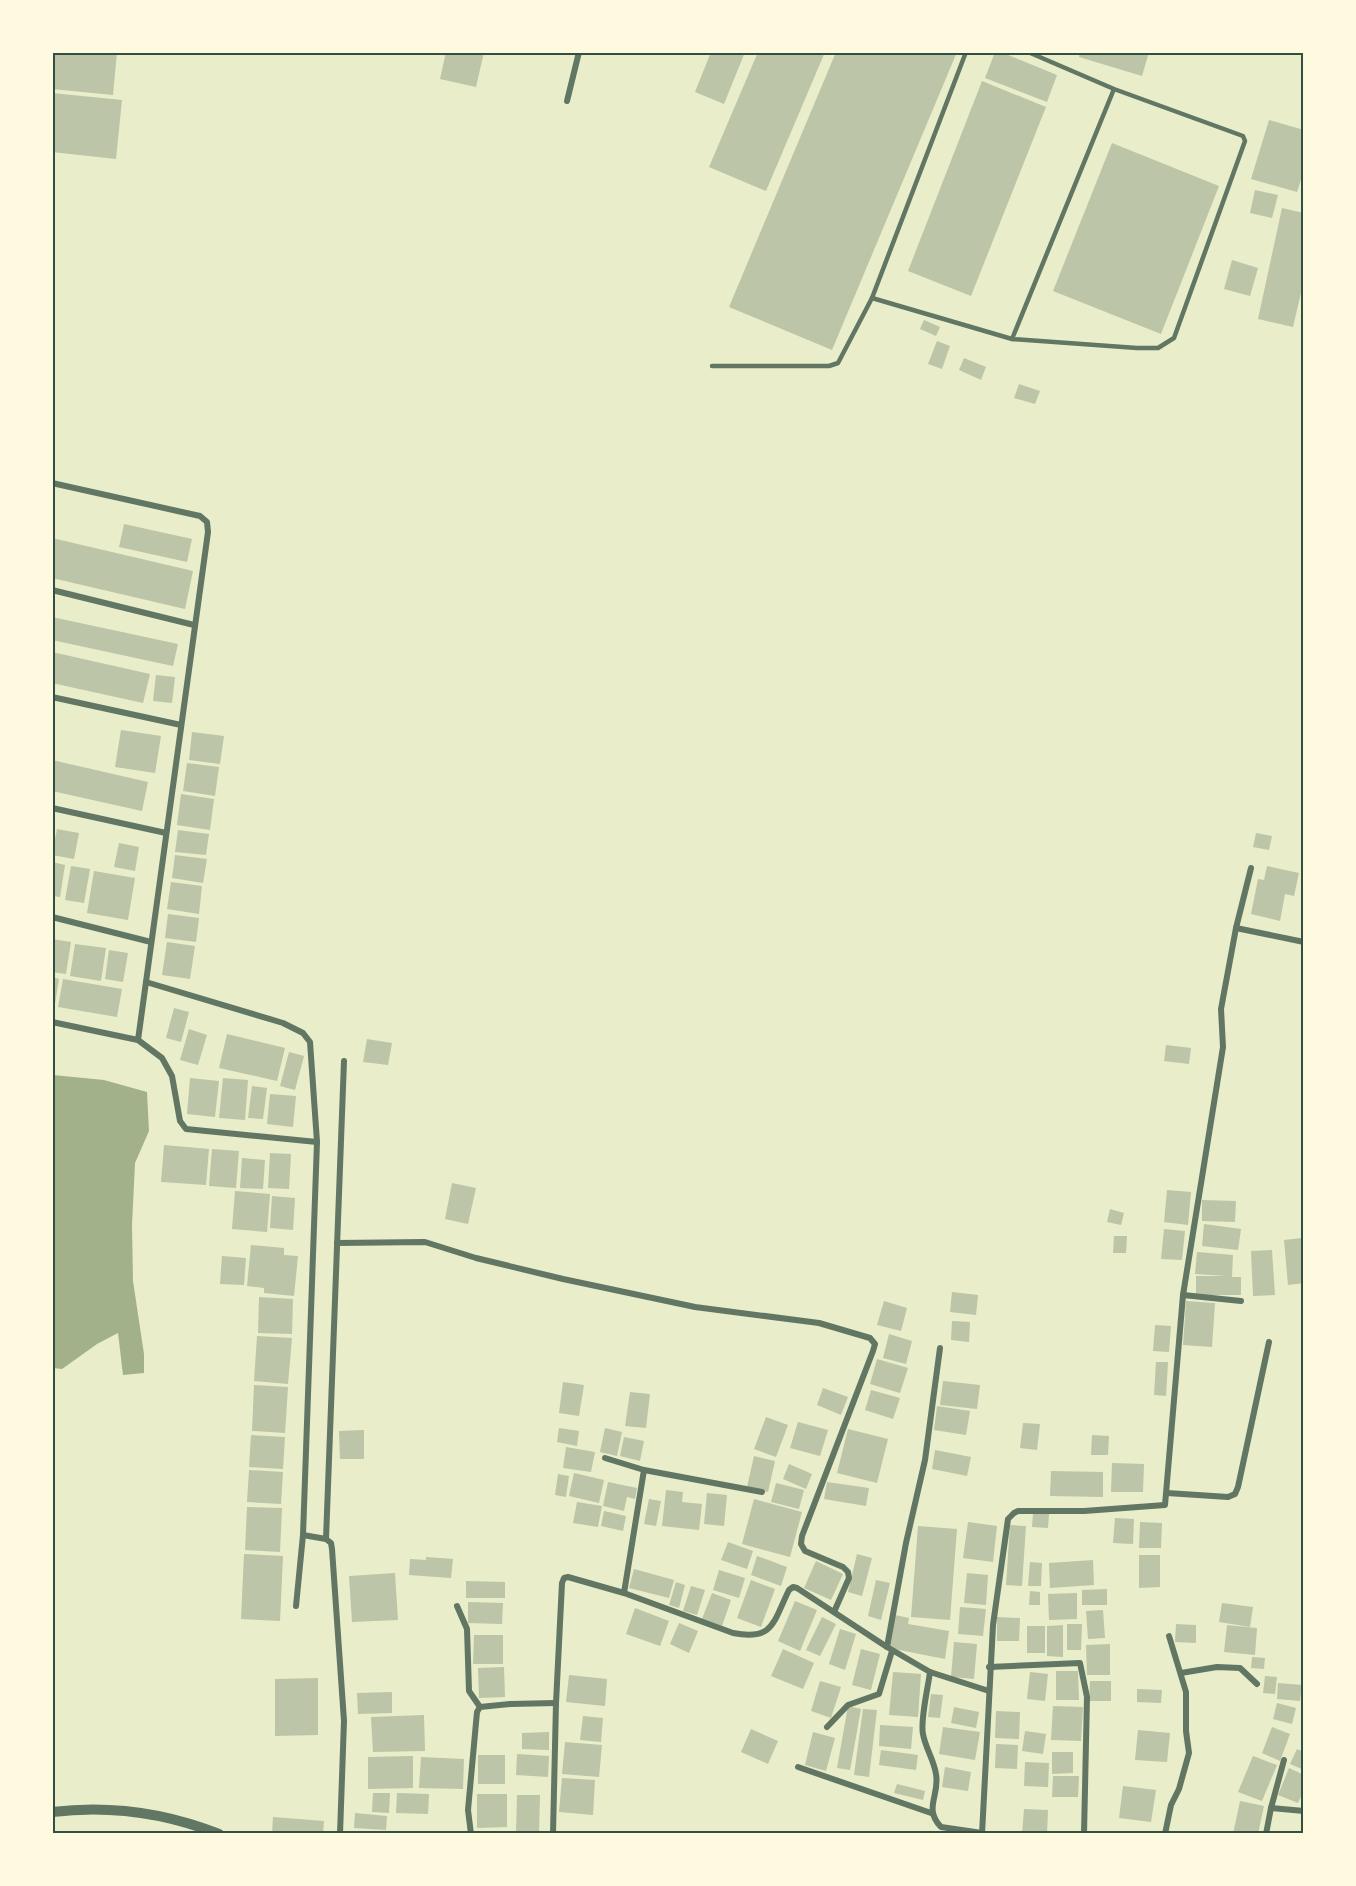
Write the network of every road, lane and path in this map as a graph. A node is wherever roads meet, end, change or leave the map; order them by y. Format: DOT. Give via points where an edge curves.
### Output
graph roads {
  1 [pos="579,52"];
  2 [pos="966,52"];
  3 [pos="1028,52"];
  4 [pos="1114,89"];
  5 [pos="567,101"];
  6 [pos="872,298"];
  7 [pos="1012,339"];
  8 [pos="712,366"];
  9 [pos="52,483"];
  10 [pos="52,590"];
  11 [pos="194,625"];
  12 [pos="52,697"];
  13 [pos="181,725"];
  14 [pos="52,808"];
  15 [pos="166,833"];
  16 [pos="1251,868"];
  17 [pos="52,917"];
  18 [pos="1236,928"];
  19 [pos="151,942"];
  20 [pos="1304,942"];
  21 [pos="146,982"];
  22 [pos="52,1022"];
  23 [pos="138,1040"];
  24 [pos="344,1061"];
  25 [pos="317,1142"];
  26 [pos="338,1243"];
  27 [pos="1183,1295"];
  28 [pos="1241,1301"];
  29 [pos="1269,1342"];
  30 [pos="940,1348"];
  31 [pos="605,1458"];
  32 [pos="644,1470"];
  33 [pos="762,1492"];
  34 [pos="1167,1492"];
  35 [pos="303,1535"];
  36 [pos="326,1539"];
  37 [pos="624,1593"];
  38 [pos="296,1606"];
  39 [pos="458,1606"];
  40 [pos="834,1612"];
  41 [pos="1169,1636"];
  42 [pos="890,1649"];
  43 [pos="989,1667"];
  44 [pos="930,1672"];
  45 [pos="1181,1673"];
  46 [pos="1257,1684"];
  47 [pos="989,1691"];
  48 [pos="556,1703"];
  49 [pos="480,1707"];
  50 [pos="827,1727"];
  51 [pos="1284,1760"];
  52 [pos="798,1767"];
  53 [pos="1270,1808"];
  54 [pos="1304,1811"];
  55 [pos="52,1812"];
  56 [pos="931,1813"];
  57 [pos="219,1833"];
  58 [pos="340,1833"];
  59 [pos="471,1833"];
  60 [pos="553,1833"];
  61 [pos="982,1833"];
  62 [pos="1084,1833"];
  63 [pos="1165,1833"];
  64 [pos="1266,1833"];
  1 -- 5 [label="street"];
  2 -- 6 [label="lane"];
  3 -- 4 [label="lane"];
  4 -- 7 [label="lane"];
  4 -- 7 [label="lane" via="1243,136 1245,141 1174,338 1158,348"];
  6 -- 7 [label="lane"];
  6 -- 8 [label="lane" via="838,363"];
  9 -- 11 [label="street" via="200,516 207,522"];
  10 -- 11 [label="street"];
  11 -- 13 [label="street"];
  12 -- 13 [label="street"];
  13 -- 15 [label="street"];
  14 -- 15 [label="street"];
  15 -- 19 [label="street"];
  16 -- 18 [label="street"];
  17 -- 19 [label="street"];
  18 -- 20 [label="street"];
  18 -- 27 [label="street" via="1221,1009 1223,1047"];
  19 -- 21 [label="street"];
  21 -- 23 [label="street"];
  21 -- 25 [label="street" via="283,1023 303,1033 310,1042"];
  22 -- 23 [label="street"];
  23 -- 25 [label="street" via="162,1058 172,1076 180,1121 186,1129"];
  24 -- 26 [label="street"];
  25 -- 35 [label="street"];
  26 -- 36 [label="street"];
  26 -- 40 [label="street" via="425,1242 563,1279 695,1306 819,1323 870,1338 875,1344 873,1351 802,1536 805,1551 848,1572"];
  27 -- 28 [label="street"];
  27 -- 34 [label="street"];
  29 -- 34 [label="street" via="1235,1494 1228,1497"];
  30 -- 42 [label="street" via="925,1460 906,1543"];
  31 -- 32 [label="street"];
  32 -- 33 [label="street"];
  32 -- 37 [label="street"];
  34 -- 43 [label="street" via="1165,1505 1018,1511 1011,1516"];
  35 -- 36 [label="street"];
  35 -- 38 [label="street"];
  36 -- 58 [label="street" via="332,1549 344,1721"];
  37 -- 40 [label="street" via="750,1637 771,1628 793,1587"];
  37 -- 48 [label="street" via="564,1578"];
  39 -- 49 [label="street" via="467,1629 469,1691"];
  40 -- 42 [label="street"];
  41 -- 45 [label="street"];
  42 -- 44 [label="street"];
  42 -- 50 [label="street" via="879,1694 848,1705"];
  43 -- 47 [label="street"];
  43 -- 62 [label="street" via="1080,1663 1087,1697"];
  44 -- 47 [label="street"];
  44 -- 56 [label="street" via="923,1729 936,1774"];
  45 -- 46 [label="street" via="1240,1668"];
  45 -- 63 [label="street" via="1186,1692 1189,1753"];
  47 -- 61 [label="street"];
  48 -- 49 [label="street"];
  48 -- 60 [label="street"];
  49 -- 59 [label="street" via="468,1810"];
  51 -- 53 [label="street"];
  52 -- 56 [label="street"];
  53 -- 54 [label="street"];
  53 -- 64 [label="street"];
  55 -- 57 [label="street" via="80,1809 153,1813"];
  56 -- 61 [label="street" via="941,1827"];
}
